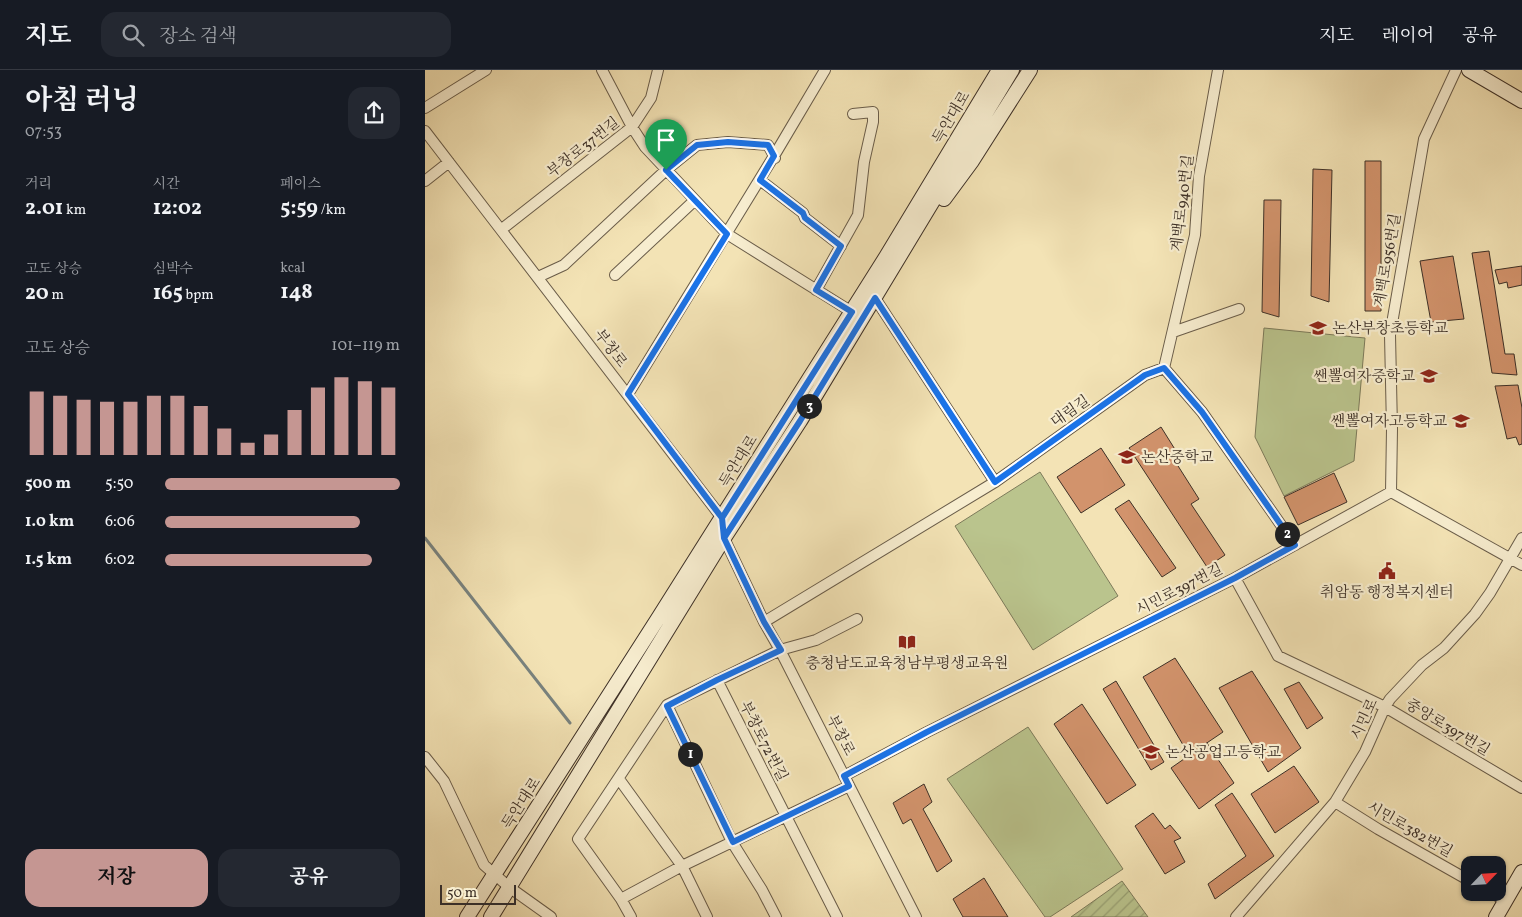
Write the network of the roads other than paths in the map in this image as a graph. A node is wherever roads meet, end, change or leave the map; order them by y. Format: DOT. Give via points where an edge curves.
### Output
graph roads {
  1 [pos="486,70"];
  2 [pos="603,70"];
  3 [pos="658,70"];
  4 [pos="825,70"];
  5 [pos="991,70"];
  6 [pos="999,70"];
  7 [pos="1012,70"];
  8 [pos="1030,70"];
  9 [pos="1218,70"];
  10 [pos="1456,70"];
  11 [pos="1469,70"];
  12 [pos="1522,101"];
  13 [pos="425,108"];
  14 [pos="853,114"];
  15 [pos="632,127"];
  16 [pos="425,131"];
  17 [pos="774,157"];
  18 [pos="449,162"];
  19 [pos="666,170"];
  20 [pos="760,180"];
  21 [pos="425,181"];
  22 [pos="695,200"];
  23 [pos="502,229"];
  24 [pos="727,234"];
  25 [pos="841,246"];
  26 [pos="891,260"];
  27 [pos="615,275"];
  28 [pos="538,277"];
  29 [pos="816,290"];
  30 [pos="875,298"];
  31 [pos="1239,309"];
  32 [pos="852,312"];
  33 [pos="1173,332"];
  34 [pos="1164,368"];
  35 [pos="628,394"];
  36 [pos="995,482"];
  37 [pos="1391,492"];
  38 [pos="722,518"];
  39 [pos="724,538"];
  40 [pos="1522,538"];
  41 [pos="1295,545"];
  42 [pos="1510,559"];
  43 [pos="1522,565"];
  44 [pos="1235,578"];
  45 [pos="857,619"];
  46 [pos="764,622"];
  47 [pos="781,650"];
  48 [pos="717,680"];
  49 [pos="667,706"];
  50 [pos="1385,707"];
  51 [pos="425,758"];
  52 [pos="619,779"];
  53 [pos="847,781"];
  54 [pos="1522,788"];
  55 [pos="1335,802"];
  56 [pos="785,817"];
  57 [pos="733,842"];
  58 [pos="682,866"];
  59 [pos="1522,872"];
  60 [pos="495,873"];
  61 [pos="1461,876"];
  62 [pos="509,887"];
  63 [pos="1506,898"];
  64 [pos="621,899"];
  65 [pos="1504,901"];
  66 [pos="467,917"];
  67 [pos="491,917"];
  68 [pos="551,917"];
  69 [pos="631,917"];
  70 [pos="707,917"];
  71 [pos="776,917"];
  72 [pos="837,917"];
  73 [pos="916,917"];
  74 [pos="1236,917"];
  75 [pos="1496,917"];
  1 -- 13 [label="street"];
  2 -- 15 [label="street"];
  3 -- 15 [label="street, 부창로37번길" via="651,98"];
  4 -- 17 [label="street"];
  5 -- 26 [label="street" via="943,149"];
  6 -- 26 [label="street, 득안대로"];
  7 -- 26 [label="street, 득안대로"];
  8 -- 26 [label="street" via="972,161"];
  9 -- 33 [label="street, 계백로940번길" via="1199,176 1195,235"];
  10 -- 37 [label="street, 계백로956번길" via="1424,139 1390,335"];
  11 -- 12 [label="street"];
  14 -- 25 [label="street" via="873,112 873,122 864,162 858,215"];
  15 -- 19 [label="street"];
  15 -- 23 [label="street, 부창로37번길"];
  16 -- 18 [label="street, 부창로"];
  17 -- 19 [label="street" via="768,145 728,142 697,145"];
  17 -- 20 [label="street"];
  18 -- 21 [label="street"];
  18 -- 23 [label="street, 부창로"];
  19 -- 22 [label="street"];
  19 -- 28 [label="street" via="564,265"];
  20 -- 24 [label="street"];
  20 -- 25 [label="street"];
  22 -- 24 [label="street"];
  22 -- 27 [label="street"];
  23 -- 28 [label="street, 부창로"];
  24 -- 29 [label="street"];
  24 -- 35 [label="street"];
  25 -- 29 [label="street"];
  26 -- 30 [label="street, 득안대로"];
  26 -- 32 [label="street, 득안대로"];
  28 -- 35 [label="street, 부창로"];
  29 -- 32 [label="street"];
  30 -- 36 [label="street"];
  30 -- 39 [label="street, 득안대로"];
  31 -- 33 [label="street"];
  32 -- 38 [label="street, 득안대로"];
  33 -- 34 [label="street, 계백로940번길"];
  34 -- 36 [label="street, 대림길" via="1145,375"];
  34 -- 41 [label="street" via="1202,412"];
  35 -- 38 [label="street, 부창로"];
  36 -- 46 [label="street"];
  37 -- 41 [label="street, 시민로397번길"];
  37 -- 42 [label="street"];
  38 -- 39 [label="street, 부창로"];
  38 -- 60 [label="street, 득안대로"];
  39 -- 46 [label="street, 부창로"];
  39 -- 62 [label="street, 득안대로"];
  40 -- 42 [label="street, 시민로"];
  41 -- 44 [label="street, 시민로397번길"];
  42 -- 43 [label="street"];
  42 -- 50 [label="street, 시민로" via="1475,614 1444,648 1404,683"];
  44 -- 50 [label="street, 중앙로397번길" via="1278,656"];
  44 -- 53 [label="street, 시민로397번길" via="927,732"];
  45 -- 47 [label="street" via="815,640"];
  46 -- 47 [label="street, 부창로"];
  47 -- 48 [label="street"];
  47 -- 53 [label="street, 부창로"];
  48 -- 49 [label="street"];
  48 -- 56 [label="street, 부창로72번길"];
  49 -- 52 [label="street"];
  49 -- 57 [label="street"];
  50 -- 54 [label="street, 중앙로397번길"];
  50 -- 55 [label="street, 시민로" via="1365,752"];
  51 -- 60 [label="street" via="444,781 484,865"];
  52 -- 58 [label="street"];
  52 -- 64 [label="street" via="578,839"];
  53 -- 56 [label="street, 시민로397번길"];
  53 -- 73 [label="street, 부창로"];
  55 -- 61 [label="street, 시민로382번길"];
  55 -- 74 [label="street, 시민로"];
  56 -- 57 [label="street, 시민로397번길"];
  56 -- 72 [label="street, 부창로72번길"];
  57 -- 58 [label="street, 시민로397번길"];
  57 -- 71 [label="street"];
  58 -- 64 [label="street, 시민로397번길"];
  58 -- 70 [label="street"];
  59 -- 63 [label="street"];
  60 -- 62 [label="street"];
  60 -- 66 [label="street, 득안대로"];
  62 -- 67 [label="street, 득안대로"];
  62 -- 68 [label="street"];
  64 -- 69 [label="street"];
  65 -- 75 [label="street"];
}
